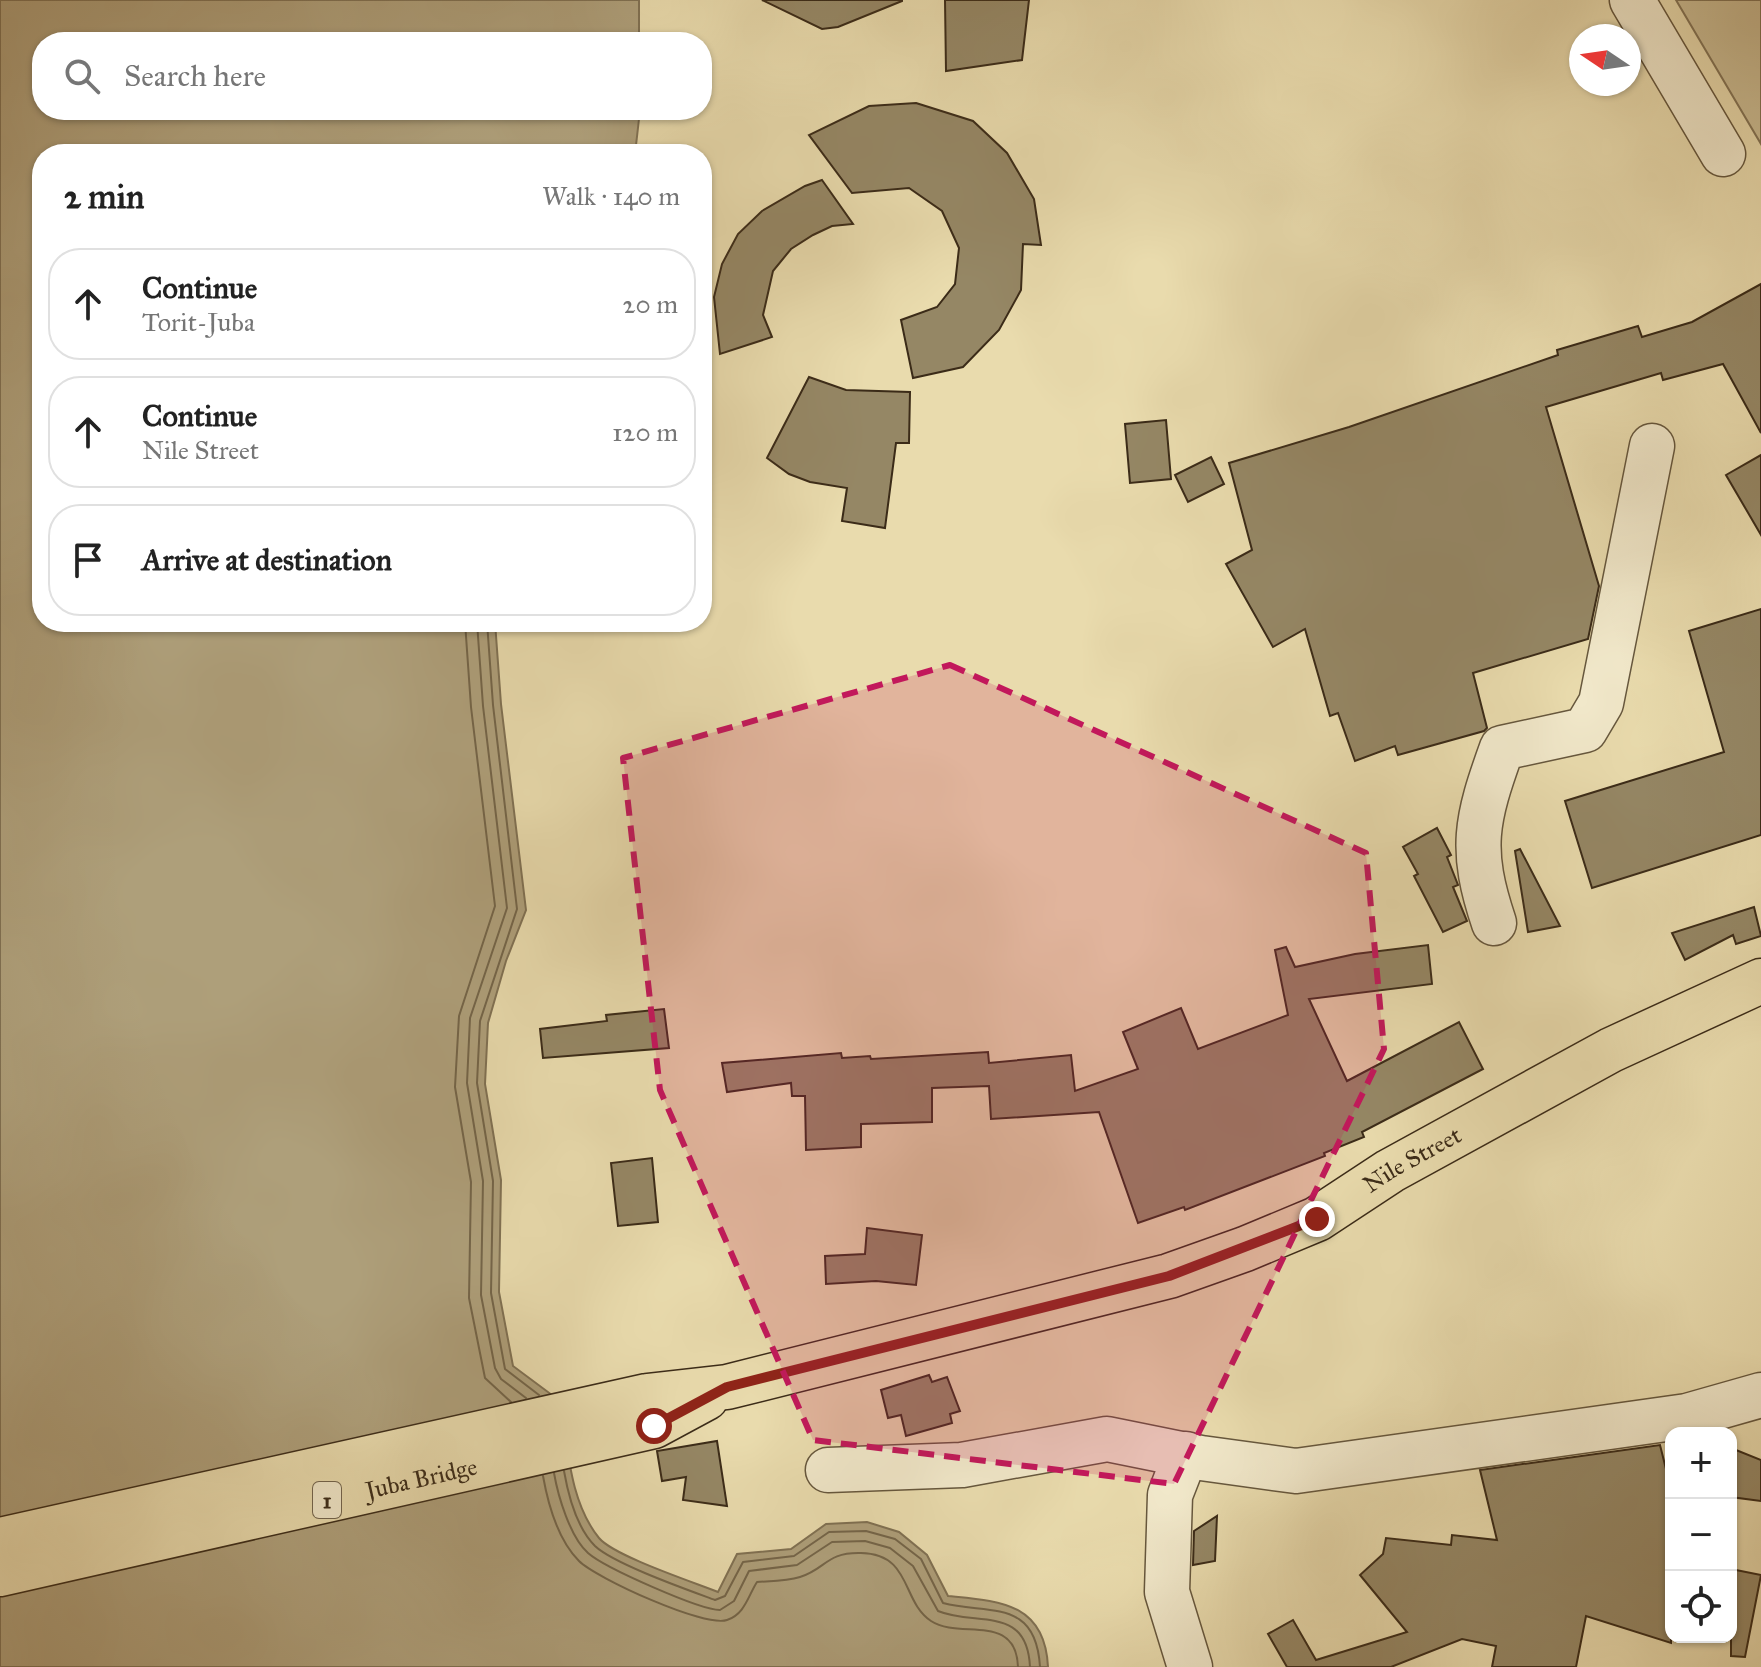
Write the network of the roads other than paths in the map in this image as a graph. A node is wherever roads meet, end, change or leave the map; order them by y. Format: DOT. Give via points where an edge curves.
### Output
graph roads {
  1 [pos="1632,0"];
  2 [pos="1723,154"];
  3 [pos="1652,446"];
  4 [pos="1494,923"];
  5 [pos="1761,981"];
  6 [pos="1761,1395"];
  7 [pos="650,1411"];
  8 [pos="1186,1454"];
  9 [pos="828,1470"];
  10 [pos="0,1540"];
  11 [pos="0,1574"];
  12 [pos="1190,1667"];
  1 -- 2 [label="street"];
  3 -- 4 [label="street" via="1601,703 1585,730 1502,748 1482,805 1476,848"];
  5 -- 7 [label="main road, Nile Street" via="1611,1050 1390,1171 1317,1219 1245,1249 1169,1276"];
  6 -- 8 [label="street" via="1687,1416 1296,1471"];
  7 -- 10 [label="main road, Juba Bridge / 1"];
  7 -- 11 [label="main road, Juba Bridge / 1"];
  8 -- 9 [label="street" via="1107,1439 962,1465"];
  8 -- 12 [label="street" via="1170,1495 1167,1592"];
}
